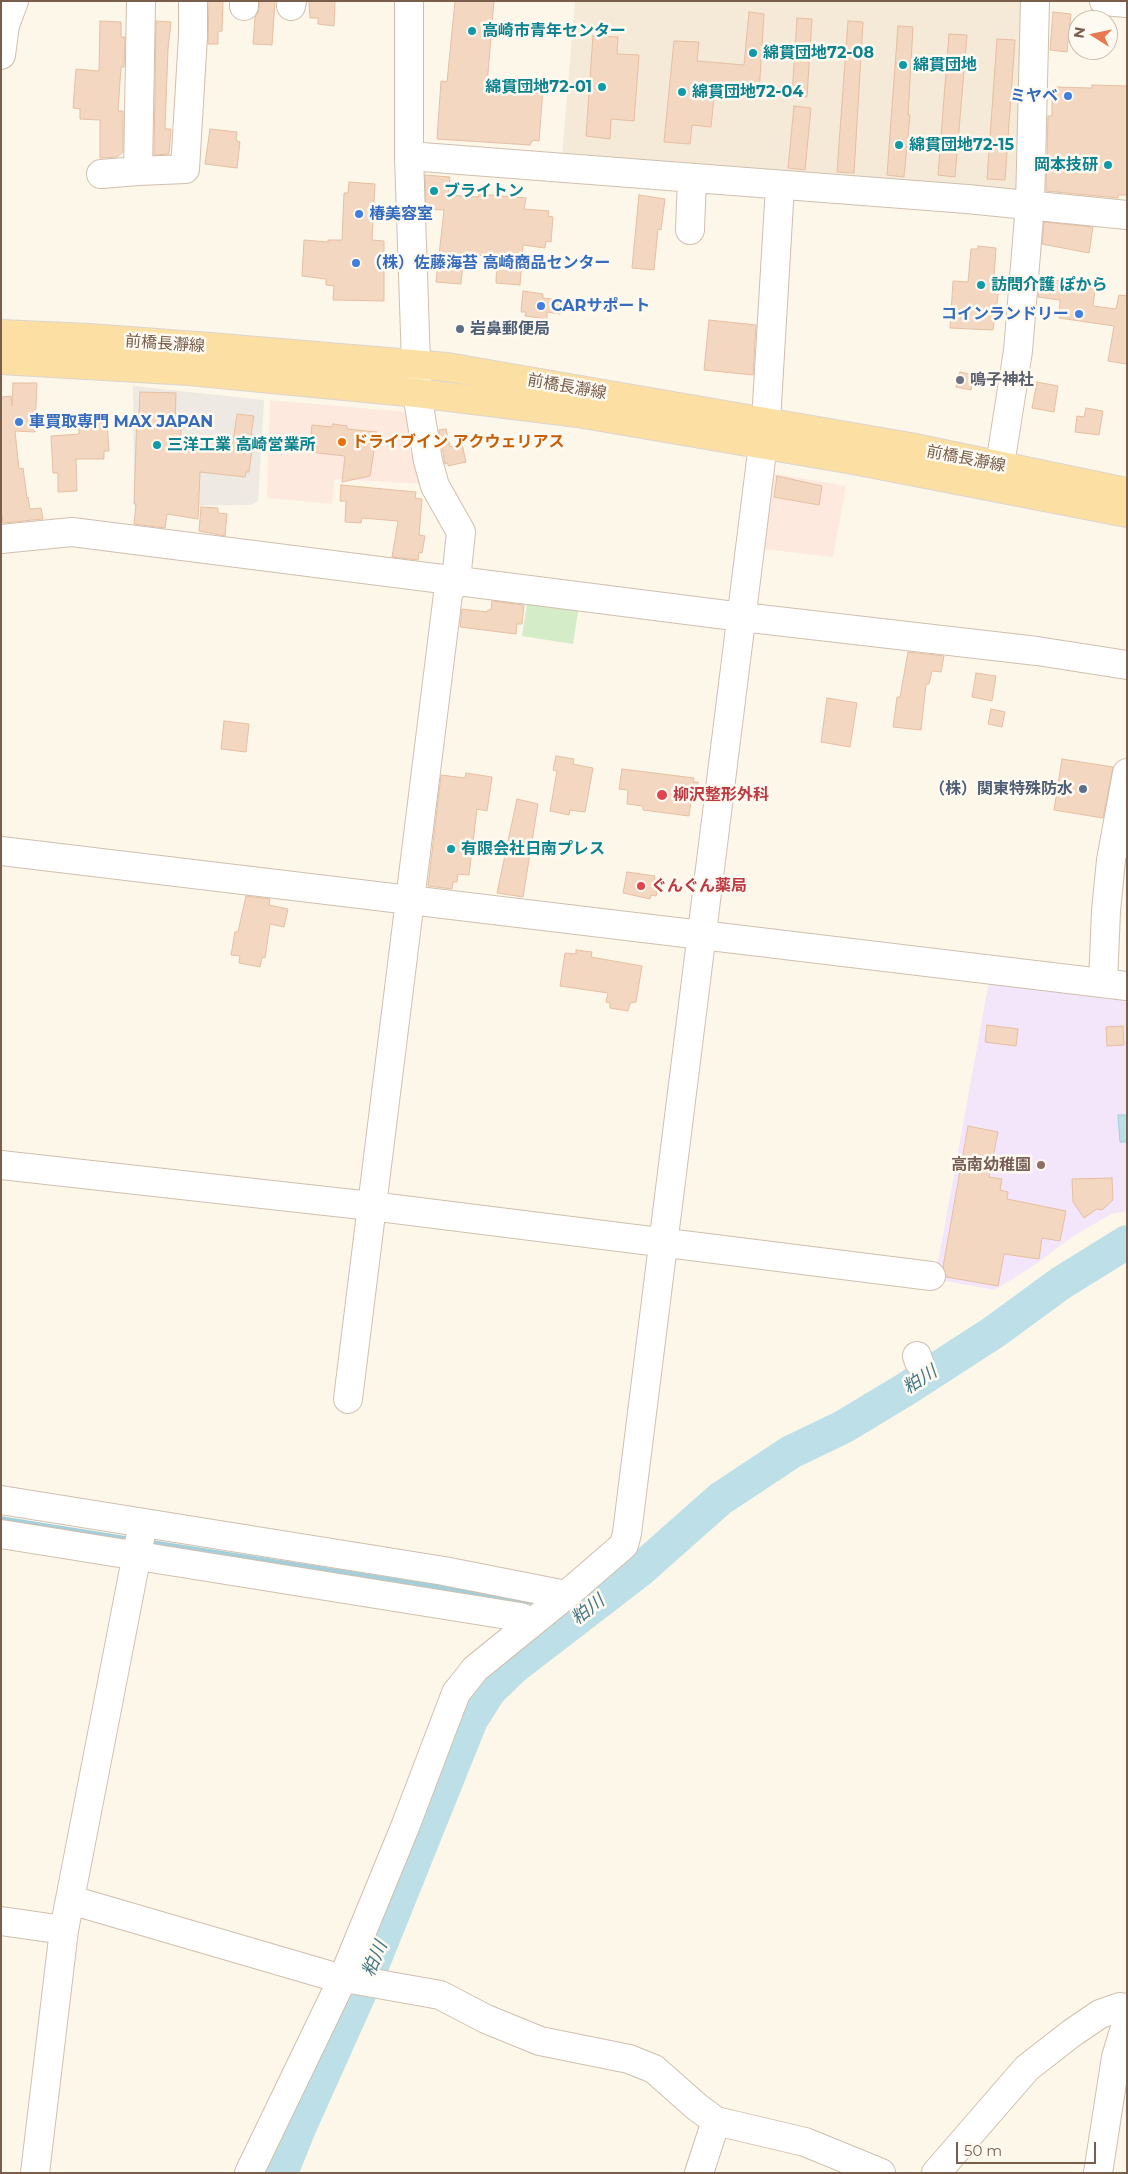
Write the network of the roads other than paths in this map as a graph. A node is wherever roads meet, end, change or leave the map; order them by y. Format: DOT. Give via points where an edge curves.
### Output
graph roads {
  1 [pos="14,1"];
  2 [pos="141,1"];
  3 [pos="193,1"];
  4 [pos="409,1"];
  5 [pos="1035,1"];
  6 [pos="1104,1"];
  7 [pos="1127,3"];
  8 [pos="1,55"];
  9 [pos="410,156"];
  10 [pos="138,171"];
  11 [pos="101,174"];
  12 [pos="692,178"];
  13 [pos="780,186"];
  14 [pos="1030,205"];
  15 [pos="1127,215"];
  16 [pos="690,230"];
  17 [pos="1,334"];
  18 [pos="1,360"];
  19 [pos="415,364"];
  20 [pos="417,393"];
  21 [pos="764,433"];
  22 [pos="1000,465"];
  23 [pos="1127,492"];
  24 [pos="1127,513"];
  25 [pos="1,539"];
  26 [pos="456,580"];
  27 [pos="742,616"];
  28 [pos="1127,665"];
  29 [pos="1127,773"];
  30 [pos="1,851"];
  31 [pos="410,901"];
  32 [pos="701,935"];
  33 [pos="1115,984"];
  34 [pos="1,1165"];
  35 [pos="371,1206"];
  36 [pos="663,1242"];
  37 [pos="931,1276"];
  38 [pos="348,1398"];
  39 [pos="1,1500"];
  40 [pos="1,1534"];
  41 [pos="140,1539"];
  42 [pos="551,1607"];
  43 [pos="70,1900"];
  44 [pos="1,1921"];
  45 [pos="64,1930"];
  46 [pos="349,1979"];
  47 [pos="1127,2008"];
  48 [pos="1127,2021"];
  49 [pos="716,2121"];
  50 [pos="35,2173"];
  51 [pos="249,2173"];
  52 [pos="699,2173"];
  53 [pos="881,2173"];
  54 [pos="936,2173"];
  55 [pos="1098,2173"];
  1 -- 8 [label="street" via="5,25"];
  2 -- 10 [label="street"];
  3 -- 10 [label="street" via="185,169"];
  4 -- 9 [label="street"];
  5 -- 14 [label="street"];
  6 -- 7 [label="street"];
  9 -- 12 [label="street"];
  9 -- 19 [label="street"];
  10 -- 11 [label="street"];
  12 -- 13 [label="street"];
  12 -- 16 [label="street"];
  13 -- 14 [label="street"];
  13 -- 21 [label="street"];
  14 -- 15 [label="street"];
  14 -- 22 [label="street" via="1018,351"];
  17 -- 19 [label="main road, 前橋長瀞線"];
  18 -- 20 [label="main road, 前橋長瀞線" via="190,371"];
  19 -- 20 [label="street"];
  19 -- 21 [label="main road, 前橋長瀞線" via="447,367"];
  20 -- 21 [label="main road, 前橋長瀞線"];
  20 -- 26 [label="street" via="435,486 461,532"];
  21 -- 22 [label="main road, 前橋長瀞線"];
  21 -- 24 [label="main road, 前橋長瀞線" via="868,462"];
  21 -- 27 [label="street"];
  22 -- 23 [label="main road, 前橋長瀞線"];
  25 -- 26 [label="street" via="72,532"];
  26 -- 27 [label="street"];
  26 -- 31 [label="street" via="448,594"];
  27 -- 28 [label="street" via="1037,651"];
  27 -- 32 [label="street"];
  29 -- 33 [label="street" via="1111,860 1106,912"];
  30 -- 31 [label="street"];
  31 -- 32 [label="street"];
  31 -- 35 [label="street"];
  32 -- 33 [label="street"];
  32 -- 36 [label="street"];
  34 -- 35 [label="street"];
  35 -- 36 [label="street"];
  35 -- 38 [label="street"];
  36 -- 37 [label="street"];
  36 -- 42 [label="street" via="626,1539 624,1545"];
  39 -- 41 [label="street"];
  40 -- 41 [label="street"];
  41 -- 42 [label="street" via="444,1571"];
  41 -- 42 [label="street" via="520,1617"];
  41 -- 43 [label="street"];
  42 -- 46 [label="street" via="475,1669 456,1693"];
  43 -- 45 [label="street"];
  43 -- 46 [label="street"];
  44 -- 45 [label="street"];
  45 -- 50 [label="street"];
  46 -- 49 [label="street" via="440,1995 486,2020 540,2041 629,2059 654,2069"];
  46 -- 51 [label="street"];
  47 -- 54 [label="street" via="1100,2014 1027,2068"];
  48 -- 55 [label="street" via="1116,2057"];
  49 -- 52 [label="street"];
  49 -- 53 [label="street" via="805,2142"];
}
